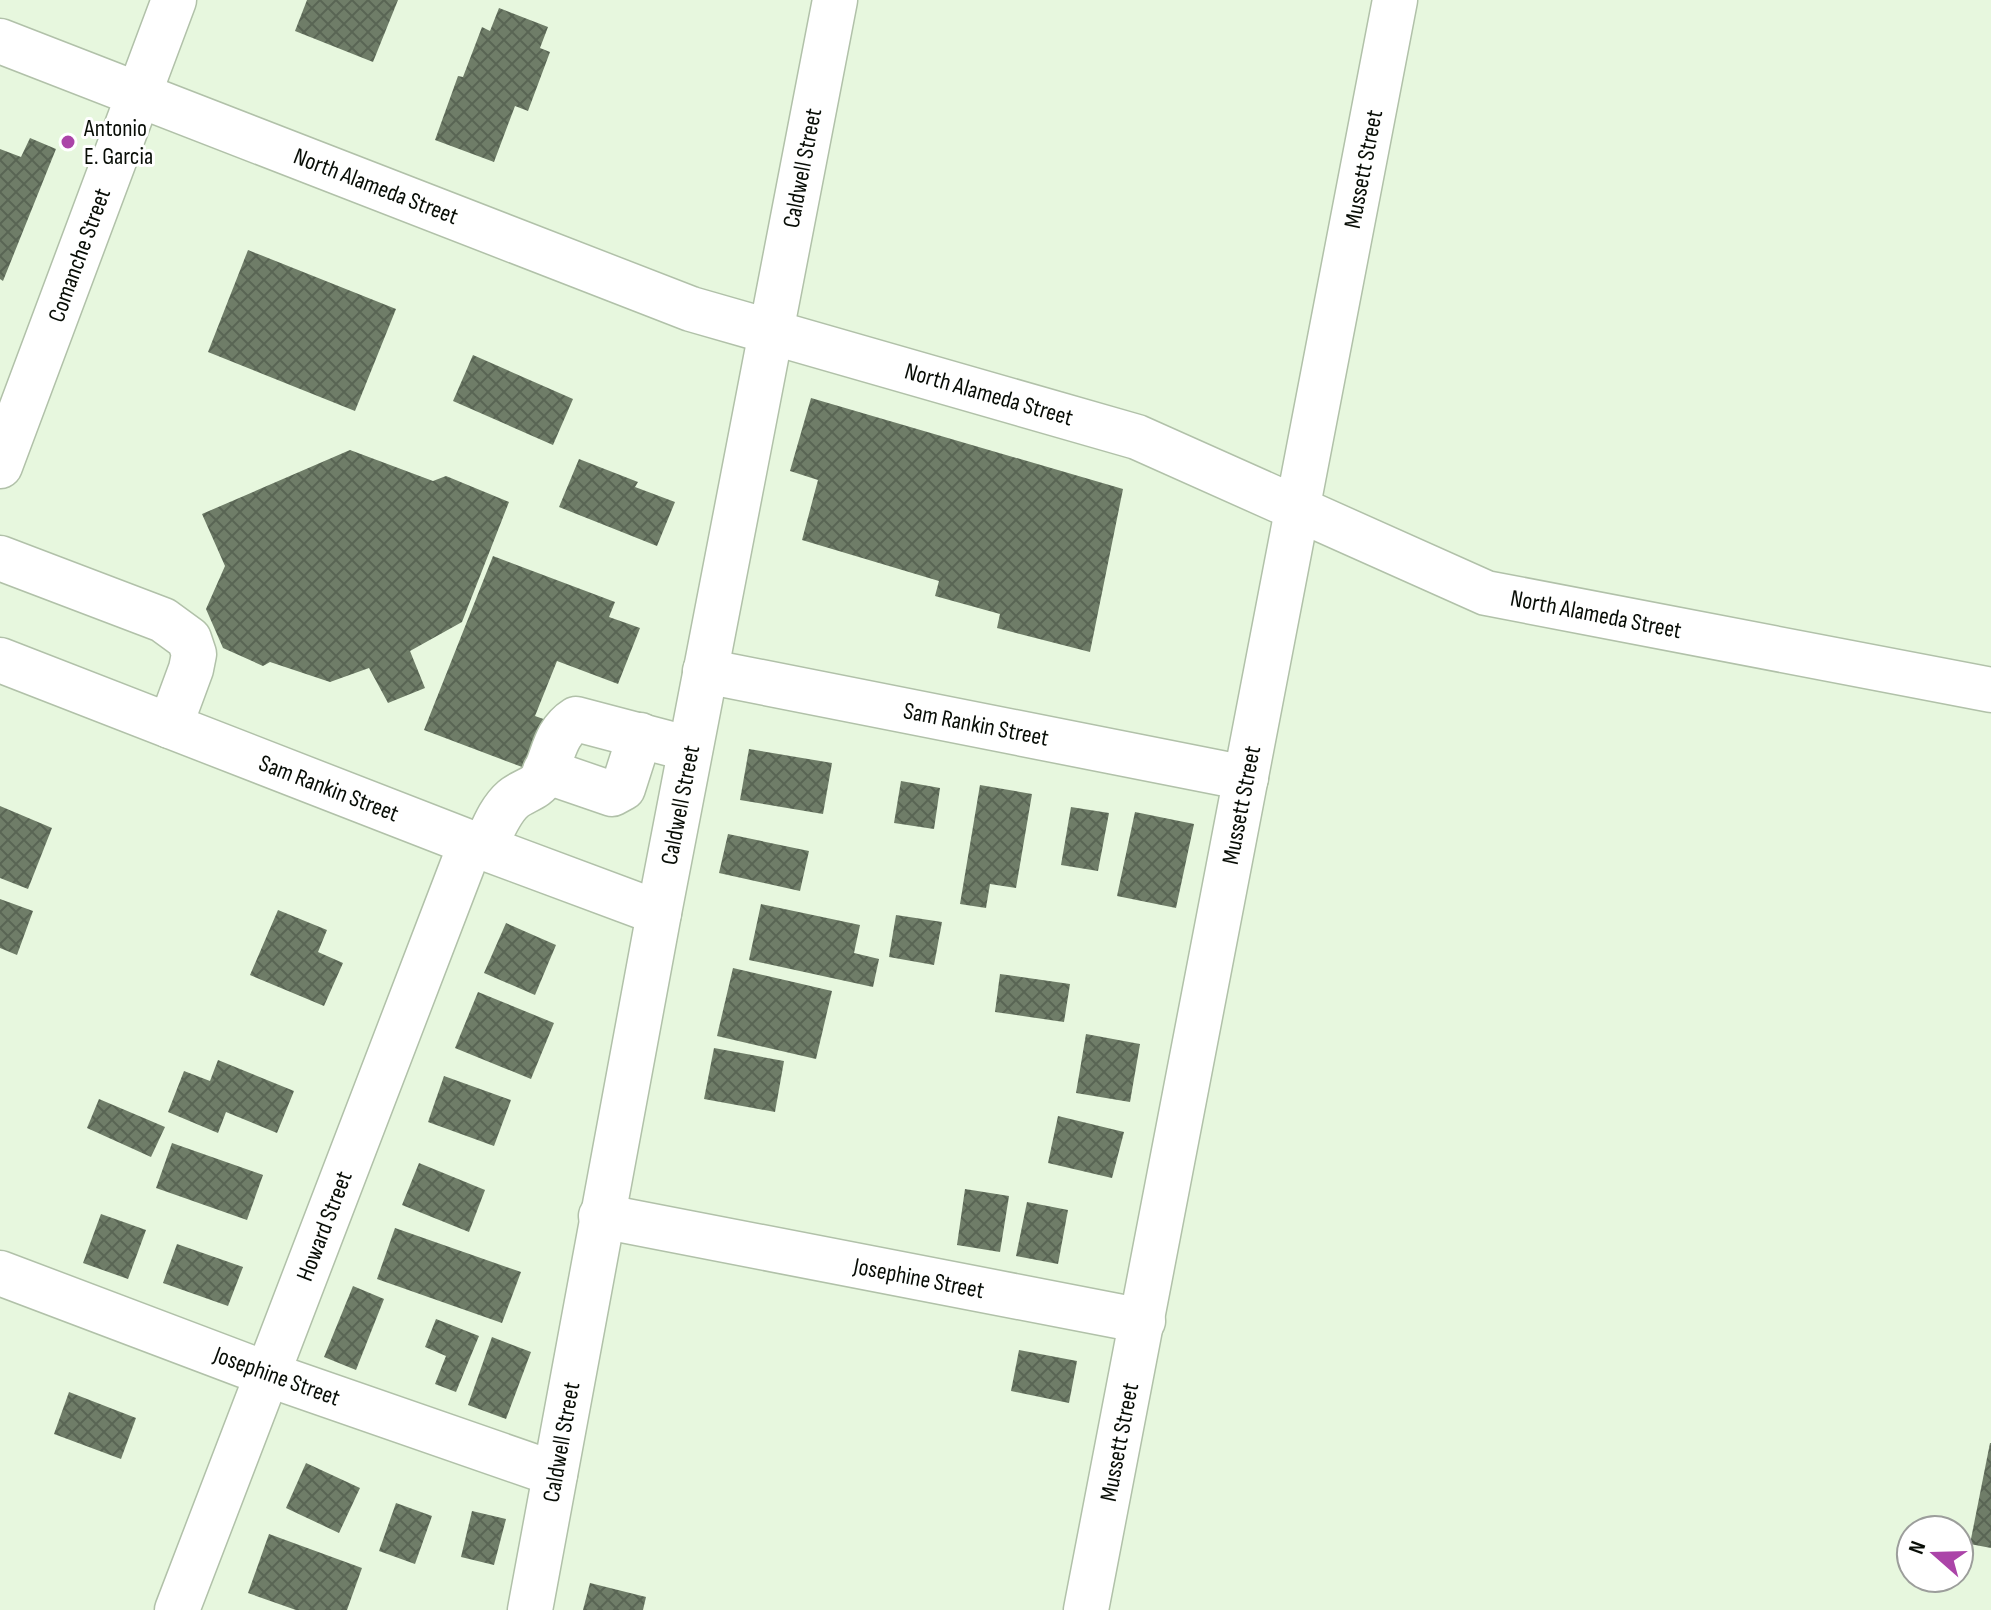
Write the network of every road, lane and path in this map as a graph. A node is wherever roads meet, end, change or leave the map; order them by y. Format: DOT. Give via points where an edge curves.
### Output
graph roads {
  1 [pos="174,0"];
  2 [pos="835,0"];
  3 [pos="1395,0"];
  4 [pos="0,41"];
  5 [pos="139,94"];
  6 [pos="771,331"];
  7 [pos="0,466"];
  8 [pos="1297,507"];
  9 [pos="0,558"];
  10 [pos="0,660"];
  11 [pos="705,671"];
  12 [pos="1991,690"];
  13 [pos="170,726"];
  14 [pos="640,735"];
  15 [pos="690,749"];
  16 [pos="545,771"];
  17 [pos="1246,778"];
  18 [pos="478,846"];
  19 [pos="659,913"];
  20 [pos="601,1216"];
  21 [pos="0,1273"];
  22 [pos="1143,1321"];
  23 [pos="267,1374"];
  24 [pos="555,1474"];
  25 [pos="177,1610"];
  26 [pos="530,1610"];
  27 [pos="1086,1610"];
  1 -- 5 [label="street, Comanche Street"];
  2 -- 6 [label="street, Caldwell Street"];
  3 -- 8 [label="street, Mussett Street"];
  4 -- 5 [label="street, North Alameda Street"];
  5 -- 6 [label="street, North Alameda Street" via="691,309"];
  5 -- 7 [label="street, Comanche Street"];
  6 -- 8 [label="street, North Alameda Street" via="1137,437"];
  6 -- 11 [label="street, Caldwell Street"];
  8 -- 12 [label="street, North Alameda Street" via="1486,593"];
  8 -- 17 [label="street, Mussett Street"];
  9 -- 13 [label="street" via="163,620 189,639 191,669"];
  10 -- 13 [label="street, Sam Rankin Street"];
  11 -- 15 [label="street, Caldwell Street"];
  11 -- 17 [label="street, Sam Rankin Street"];
  13 -- 18 [label="street, Sam Rankin Street"];
  14 -- 15 [label="street"];
  14 -- 16 [label="street" via="576,719 557,739"];
  14 -- 16 [label="street" via="623,788 612,794"];
  15 -- 19 [label="street, Caldwell Street"];
  16 -- 18 [label="street, Howard Street" via="542,781 513,799"];
  17 -- 22 [label="street, Mussett Street"];
  18 -- 19 [label="street, Sam Rankin Street"];
  18 -- 23 [label="street, Howard Street"];
  19 -- 20 [label="street, Caldwell Street"];
  20 -- 22 [label="street, Josephine Street"];
  20 -- 24 [label="street, Caldwell Street"];
  21 -- 23 [label="street, Josephine Street"];
  22 -- 27 [label="street, Mussett Street"];
  23 -- 24 [label="street, Josephine Street"];
  23 -- 25 [label="street, Howard Street"];
  24 -- 26 [label="street, Caldwell Street"];
}
